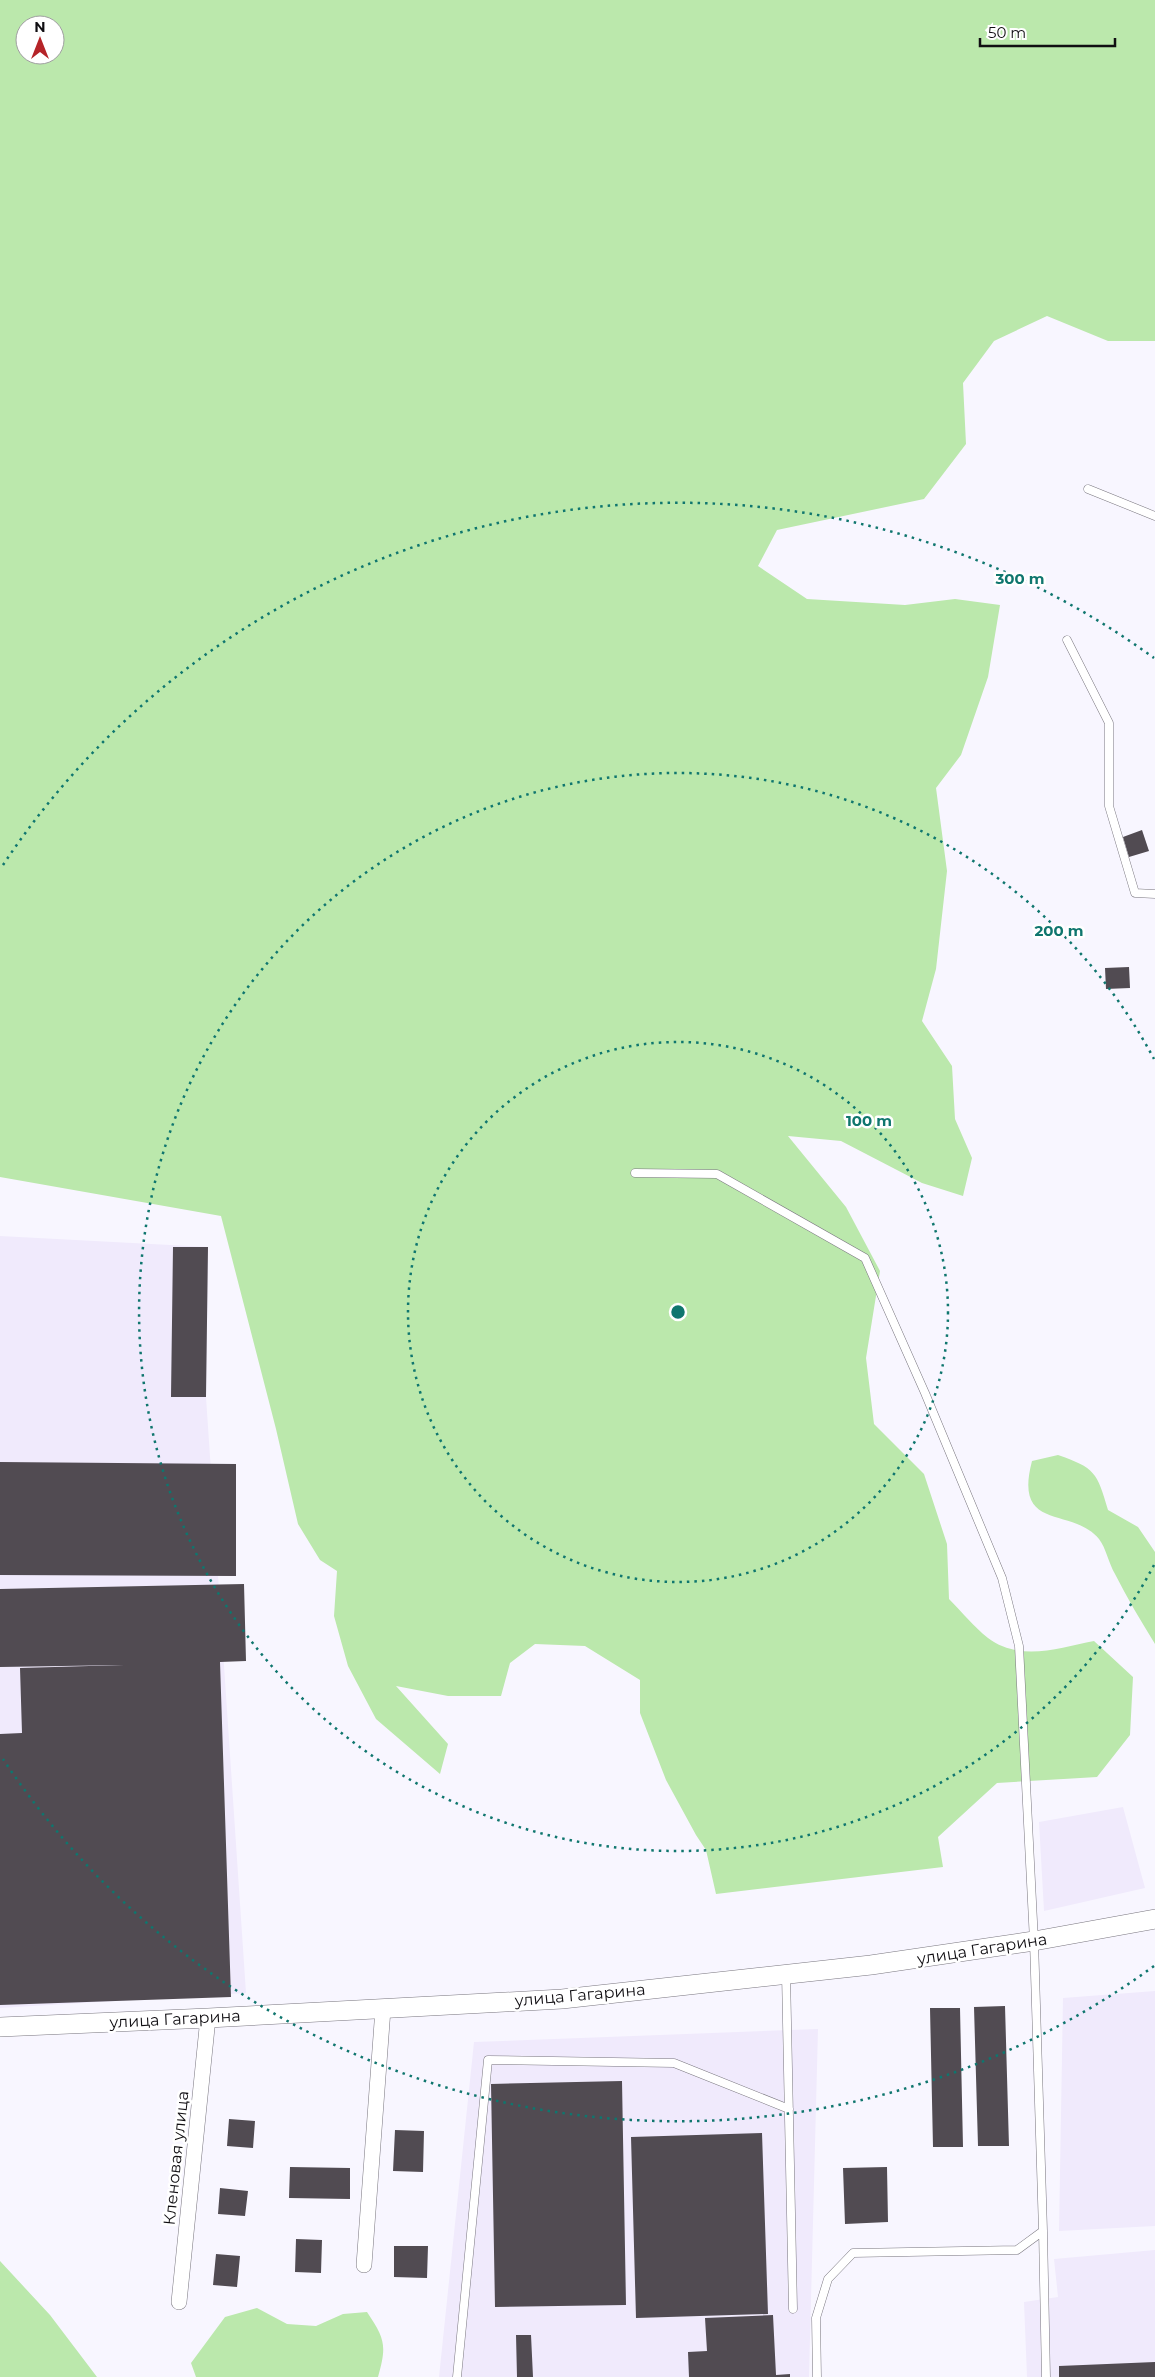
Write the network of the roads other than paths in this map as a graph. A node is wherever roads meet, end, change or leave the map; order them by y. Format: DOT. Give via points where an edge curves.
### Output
graph roads {
  1 [pos="1088,489"];
  2 [pos="1155,516"];
  3 [pos="1068,640"];
  4 [pos="1155,894"];
  5 [pos="635,1173"];
  6 [pos="1155,1920"];
  7 [pos="1034,1942"];
  8 [pos="786,1974"];
  9 [pos="383,2009"];
  10 [pos="208,2018"];
  11 [pos="0,2027"];
  12 [pos="789,2109"];
  13 [pos="1043,2230"];
  14 [pos="364,2265"];
  15 [pos="178,2302"];
  16 [pos="793,2309"];
  17 [pos="457,2377"];
  18 [pos="816,2377"];
  19 [pos="1046,2377"];
  1 -- 2 [label="lane"];
  3 -- 4 [label="lane" via="1109,724 1109,806 1135,893"];
  5 -- 7 [label="lane" via="717,1174 865,1258 1002,1578 1019,1646"];
  6 -- 7 [label="street, улица Гагарина"];
  7 -- 8 [label="street, улица Гагарина"];
  7 -- 13 [label="lane"];
  8 -- 9 [label="street, улица Гагарина" via="562,1999"];
  8 -- 12 [label="lane"];
  9 -- 10 [label="street, улица Гагарина"];
  9 -- 14 [label="street"];
  10 -- 11 [label="street, улица Гагарина"];
  10 -- 15 [label="street, Кленовая улица"];
  12 -- 16 [label="lane"];
  12 -- 17 [label="lane" via="674,2063 488,2060"];
  13 -- 18 [label="lane" via="1017,2250 853,2253 828,2279 816,2318"];
  13 -- 19 [label="lane"];
}
